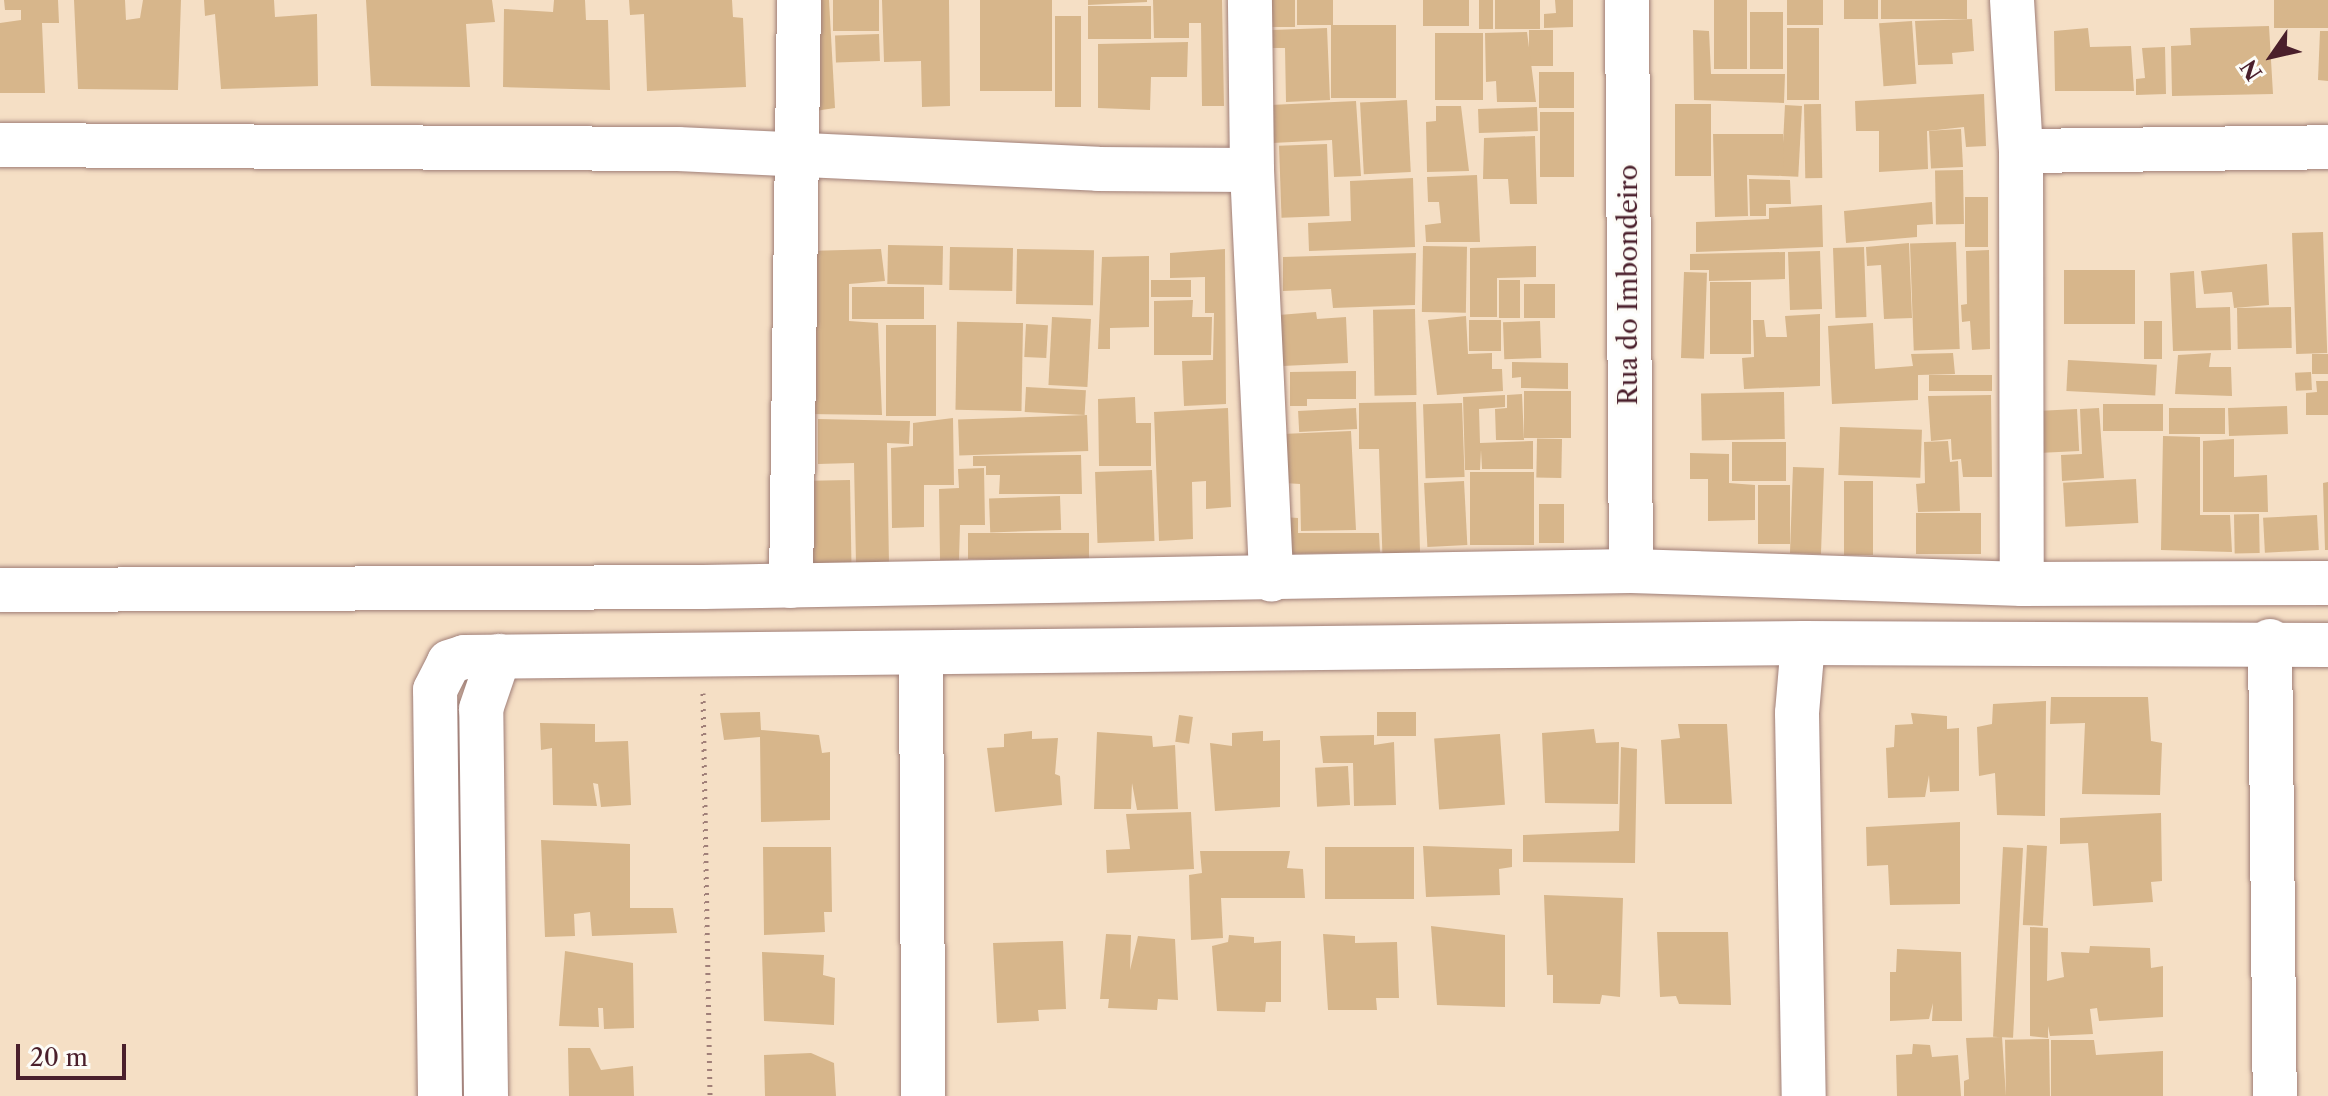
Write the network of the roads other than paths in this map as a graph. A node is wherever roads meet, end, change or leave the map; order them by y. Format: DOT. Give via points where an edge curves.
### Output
graph roads {
  1 [pos="799,0"];
  2 [pos="1250,0"];
  3 [pos="1627,0"];
  4 [pos="2012,0"];
  5 [pos="0,145"];
  6 [pos="2328,147"];
  7 [pos="2021,151"];
  8 [pos="800,152"];
  9 [pos="1252,170"];
  10 [pos="1631,571"];
  11 [pos="1271,580"];
  12 [pos="2328,583"];
  13 [pos="2022,584"];
  14 [pos="791,586"];
  15 [pos="0,590"];
  16 [pos="2270,641"];
  17 [pos="1803,643"];
  18 [pos="2328,645"];
  19 [pos="499,656"];
  20 [pos="921,656"];
  21 [pos="440,1096"];
  22 [pos="486,1096"];
  23 [pos="923,1096"];
  24 [pos="1804,1096"];
  25 [pos="2275,1096"];
  1 -- 8 [label="street"];
  2 -- 9 [label="street"];
  3 -- 10 [label="street, Rua do Imbondeiro"];
  4 -- 7 [label="street"];
  5 -- 8 [label="street"];
  6 -- 7 [label="street"];
  7 -- 13 [label="street"];
  8 -- 9 [label="street" via="1098,169"];
  8 -- 14 [label="street"];
  9 -- 11 [label="street"];
  10 -- 11 [label="street"];
  10 -- 13 [label="street"];
  11 -- 14 [label="street"];
  12 -- 13 [label="street"];
  14 -- 15 [label="street"];
  16 -- 17 [label="street"];
  16 -- 18 [label="street"];
  16 -- 25 [label="street"];
  17 -- 20 [label="street"];
  17 -- 24 [label="street" via="1797,713"];
  19 -- 20 [label="street"];
  19 -- 21 [label="street" via="449,662 435,690"];
  19 -- 22 [label="street" via="481,709"];
  20 -- 23 [label="street"];
}
